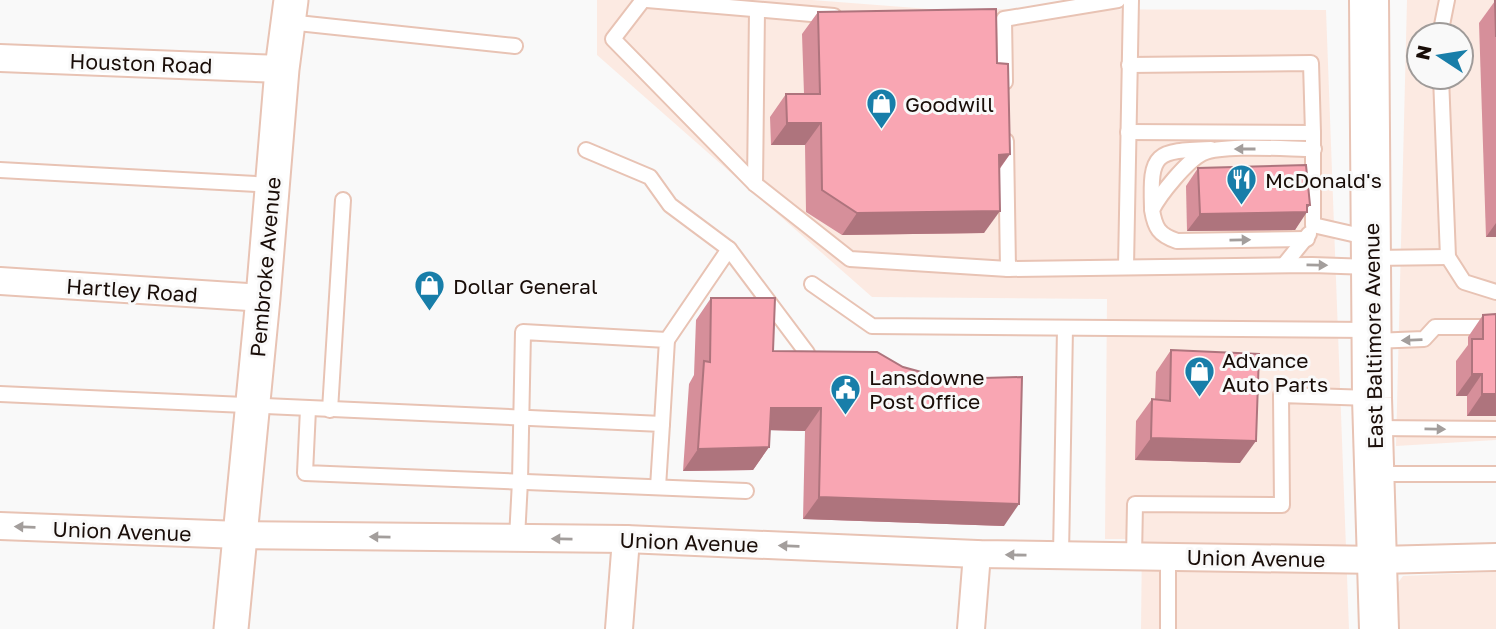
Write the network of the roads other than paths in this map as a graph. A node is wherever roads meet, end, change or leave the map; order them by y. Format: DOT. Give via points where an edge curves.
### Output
graph roads {
  1 [pos="645,0"];
  2 [pos="1118,0"];
  3 [pos="1131,0"];
  4 [pos="1369,0"];
  5 [pos="1447,0"];
  6 [pos="757,10"];
  7 [pos="290,11"];
  8 [pos="848,18"];
  9 [pos="1443,21"];
  10 [pos="515,46"];
  11 [pos="0,58"];
  12 [pos="1129,65"];
  13 [pos="282,69"];
  14 [pos="1442,91"];
  15 [pos="1005,92"];
  16 [pos="1006,131"];
  17 [pos="1128,132"];
  18 [pos="1313,133"];
  19 [pos="1219,149"];
  20 [pos="1314,149"];
  21 [pos="586,150"];
  22 [pos="0,170"];
  23 [pos="755,184"];
  24 [pos="273,185"];
  25 [pos="343,200"];
  26 [pos="1152,210"];
  27 [pos="1313,225"];
  28 [pos="1307,239"];
  29 [pos="729,249"];
  30 [pos="1372,255"];
  31 [pos="1448,257"];
  32 [pos="1284,265"];
  33 [pos="1126,267"];
  34 [pos="1008,269"];
  35 [pos="0,281"];
  36 [pos="812,285"];
  37 [pos="1496,292"];
  38 [pos="263,298"];
  39 [pos="1496,327"];
  40 [pos="1065,328"];
  41 [pos="1372,335"];
  42 [pos="667,340"];
  43 [pos="807,353"];
  44 [pos="0,394"];
  45 [pos="253,406"];
  46 [pos="308,408"];
  47 [pos="331,410"];
  48 [pos="1372,413"];
  49 [pos="521,418"];
  50 [pos="662,424"];
  51 [pos="1496,429"];
  52 [pos="1375,474"];
  53 [pos="1496,474"];
  54 [pos="520,481"];
  55 [pos="658,487"];
  56 [pos="746,491"];
  57 [pos="0,526"];
  58 [pos="240,535"];
  59 [pos="517,538"];
  60 [pos="626,539"];
  61 [pos="977,554"];
  62 [pos="1061,555"];
  63 [pos="1134,556"];
  64 [pos="1168,557"];
  65 [pos="1496,557"];
  66 [pos="1379,560"];
  67 [pos="231,629"];
  68 [pos="619,629"];
  69 [pos="971,629"];
  70 [pos="1168,629"];
  71 [pos="1380,629"];
  1 -- 6 [label="lane"];
  1 -- 23 [label="lane" via="613,39"];
  2 -- 15 [label="lane" via="998,20"];
  3 -- 12 [label="lane"];
  4 -- 30 [label="main road, East Baltimore Avenue"];
  5 -- 9 [label="lane"];
  6 -- 8 [label="lane"];
  6 -- 23 [label="lane"];
  7 -- 10 [label="lane"];
  7 -- 13 [label="street, Pembroke Avenue"];
  11 -- 13 [label="street, Houston Road"];
  12 -- 17 [label="lane"];
  12 -- 18 [label="lane" via="1311,63"];
  13 -- 24 [label="street, Pembroke Avenue"];
  14 -- 31 [label="lane"];
  16 -- 34 [label="lane"];
  17 -- 18 [label="lane"];
  17 -- 33 [label="lane"];
  18 -- 20 [label="lane"];
  20 -- 19 [label="lane, one-way"];
  19 -- 26 [label="lane" via="1202,153 1169,184"];
  19 -- 26 [label="lane" via="1167,153 1156,162 1151,173"];
  20 -- 27 [label="lane"];
  21 -- 29 [label="lane" via="650,177 670,205"];
  22 -- 24 [label="lane"];
  23 -- 34 [label="lane" via="850,259"];
  24 -- 38 [label="street, Pembroke Avenue"];
  25 -- 47 [label="lane"];
  26 -- 28 [label="lane, one-way" via="1161,236 1177,241"];
  27 -- 28 [label="lane"];
  27 -- 30 [label="lane"];
  28 -- 32 [label="lane"];
  29 -- 42 [label="lane"];
  29 -- 43 [label="lane"];
  30 -- 31 [label="lane"];
  32 -- 30 [label="lane, one-way"];
  30 -- 41 [label="main road, East Baltimore Avenue"];
  31 -- 37 [label="lane" via="1464,282"];
  32 -- 33 [label="lane"];
  33 -- 34 [label="lane"];
  35 -- 38 [label="street, Hartley Road"];
  36 -- 40 [label="lane" via="872,326"];
  38 -- 45 [label="street, Pembroke Avenue"];
  39 -- 41 [label="lane, one-way" via="1435,327 1424,339"];
  40 -- 41 [label="lane"];
  40 -- 62 [label="lane"];
  41 -- 48 [label="main road, East Baltimore Avenue"];
  42 -- 49 [label="lane" via="523,332"];
  42 -- 50 [label="lane"];
  44 -- 45 [label="lane"];
  45 -- 46 [label="lane"];
  45 -- 58 [label="street, Pembroke Avenue"];
  46 -- 47 [label="lane"];
  46 -- 54 [label="lane" via="305,473"];
  47 -- 49 [label="lane"];
  48 -- 51 [label="lane, one-way"];
  48 -- 52 [label="main road, East Baltimore Avenue"];
  48 -- 63 [label="lane" via="1281,395 1282,505 1135,504"];
  49 -- 50 [label="lane"];
  49 -- 54 [label="lane"];
  50 -- 55 [label="lane"];
  52 -- 53 [label="lane"];
  52 -- 66 [label="main road, East Baltimore Avenue"];
  54 -- 55 [label="lane"];
  54 -- 59 [label="lane"];
  55 -- 56 [label="lane"];
  58 -- 57 [label="street, Union Avenue, one-way"];
  59 -- 58 [label="street, Union Avenue, one-way"];
  58 -- 67 [label="street, Pembroke Avenue"];
  60 -- 59 [label="street, Union Avenue, one-way"];
  61 -- 60 [label="street, Union Avenue, one-way"];
  60 -- 68 [label="street"];
  62 -- 61 [label="street, Union Avenue, one-way"];
  61 -- 69 [label="street"];
  62 -- 63 [label="street, Union Avenue"];
  63 -- 64 [label="street, Union Avenue"];
  64 -- 66 [label="street, Union Avenue"];
  64 -- 70 [label="lane"];
  65 -- 66 [label="street, Union Avenue"];
  66 -- 71 [label="main road, East Baltimore Avenue"];
}
